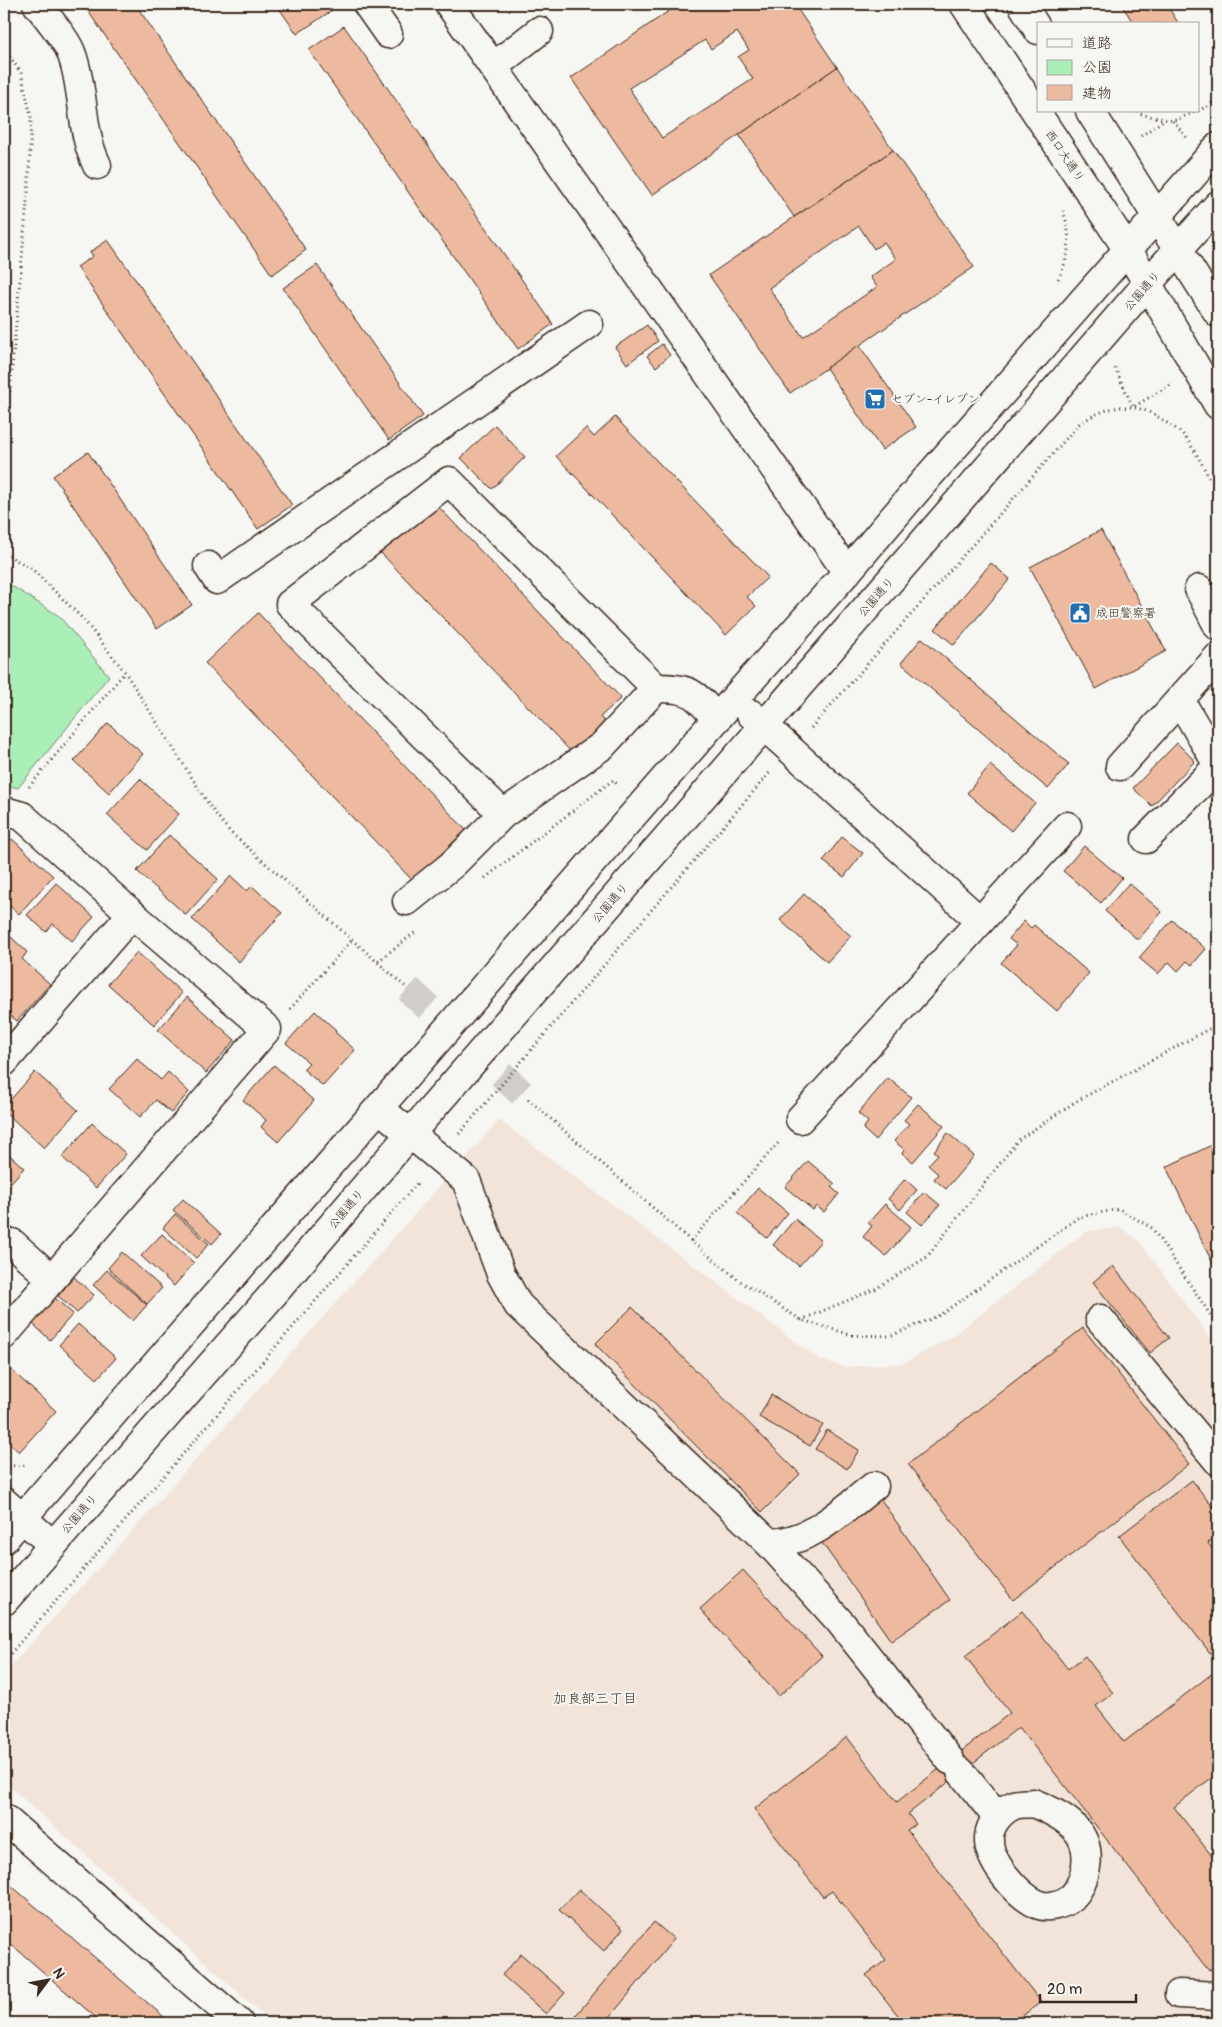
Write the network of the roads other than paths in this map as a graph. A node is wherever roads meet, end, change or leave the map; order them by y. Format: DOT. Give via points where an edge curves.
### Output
graph roads {
  1 [pos="37,4"];
  2 [pos="367,4"];
  3 [pos="449,4"];
  4 [pos="964,4"];
  5 [pos="1022,4"];
  6 [pos="1037,28"];
  7 [pos="539,31"];
  8 [pos="388,34"];
  9 [pos="493,67"];
  10 [pos="1091,112"];
  11 [pos="1218,147"];
  12 [pos="97,166"];
  13 [pos="1218,205"];
  14 [pos="1158,217"];
  15 [pos="1179,249"];
  16 [pos="1128,250"];
  17 [pos="1148,283"];
  18 [pos="1218,312"];
  19 [pos="589,324"];
  20 [pos="1218,405"];
  21 [pos="208,566"];
  22 [pos="847,572"];
  23 [pos="1199,589"];
  24 [pos="1218,624"];
  25 [pos="1218,657"];
  26 [pos="656,688"];
  27 [pos="1180,700"];
  28 [pos="726,709"];
  29 [pos="764,726"];
  30 [pos="1120,766"];
  31 [pos="1218,766"];
  32 [pos="6,811"];
  33 [pos="502,814"];
  34 [pos="1066,826"];
  35 [pos="1146,839"];
  36 [pos="407,901"];
  37 [pos="132,914"];
  38 [pos="980,921"];
  39 [pos="4,1062"];
  40 [pos="379,1108"];
  41 [pos="800,1119"];
  42 [pos="410,1134"];
  43 [pos="12,1243"];
  44 [pos="52,1279"];
  45 [pos="1100,1319"];
  46 [pos="4,1335"];
  47 [pos="1218,1462"];
  48 [pos="874,1486"];
  49 [pos="13,1510"];
  50 [pos="4,1540"];
  51 [pos="769,1543"];
  52 [pos="53,1545"];
  53 [pos="4,1601"];
  54 [pos="997,1817"];
  55 [pos="4,1818"];
  56 [pos="1179,1994"];
  57 [pos="1218,1996"];
  58 [pos="239,2023"];
  1 -- 12 [label="street" via="72,53 90,151"];
  2 -- 8 [label="street"];
  3 -- 9 [label="street"];
  4 -- 16 [label="street, 西口大通り"];
  5 -- 6 [label="street"];
  7 -- 9 [label="street"];
  9 -- 22 [label="street"];
  10 -- 14 [label="street"];
  11 -- 14 [label="street"];
  13 -- 15 [label="street, 公園通り"];
  14 -- 15 [label="street"];
  14 -- 16 [label="street"];
  15 -- 17 [label="street, 公園通り"];
  15 -- 18 [label="street"];
  16 -- 17 [label="street, 西口大通り"];
  16 -- 22 [label="street"];
  17 -- 20 [label="street, 西口大通り"];
  17 -- 29 [label="street, 公園通り"];
  19 -- 21 [label="street" via="217,580"];
  22 -- 28 [label="street"];
  23 -- 24 [label="street"];
  25 -- 27 [label="street"];
  26 -- 28 [label="street" via="680,688"];
  26 -- 33 [label="street" via="602,746"];
  26 -- 33 [label="street" via="449,481 290,604"];
  27 -- 30 [label="street"];
  27 -- 31 [label="street"];
  28 -- 29 [label="street"];
  28 -- 40 [label="street"];
  29 -- 38 [label="street"];
  29 -- 42 [label="street, 公園通り"];
  31 -- 35 [label="street"];
  32 -- 37 [label="street" via="22,816"];
  33 -- 36 [label="street" via="453,864"];
  34 -- 38 [label="street"];
  37 -- 39 [label="street"];
  37 -- 44 [label="street" via="267,1029"];
  38 -- 41 [label="street"];
  40 -- 42 [label="street"];
  40 -- 49 [label="street"];
  42 -- 51 [label="street" via="466,1180 501,1274 518,1305"];
  42 -- 52 [label="street, 公園通り"];
  43 -- 44 [label="street"];
  44 -- 46 [label="street"];
  45 -- 47 [label="street"];
  48 -- 51 [label="street" via="812,1533 782,1543"];
  49 -- 50 [label="street"];
  49 -- 52 [label="street"];
  51 -- 54 [label="street" via="841,1623"];
  52 -- 53 [label="street, 公園通り"];
  55 -- 58 [label="street"];
  56 -- 57 [label="street"];
}
